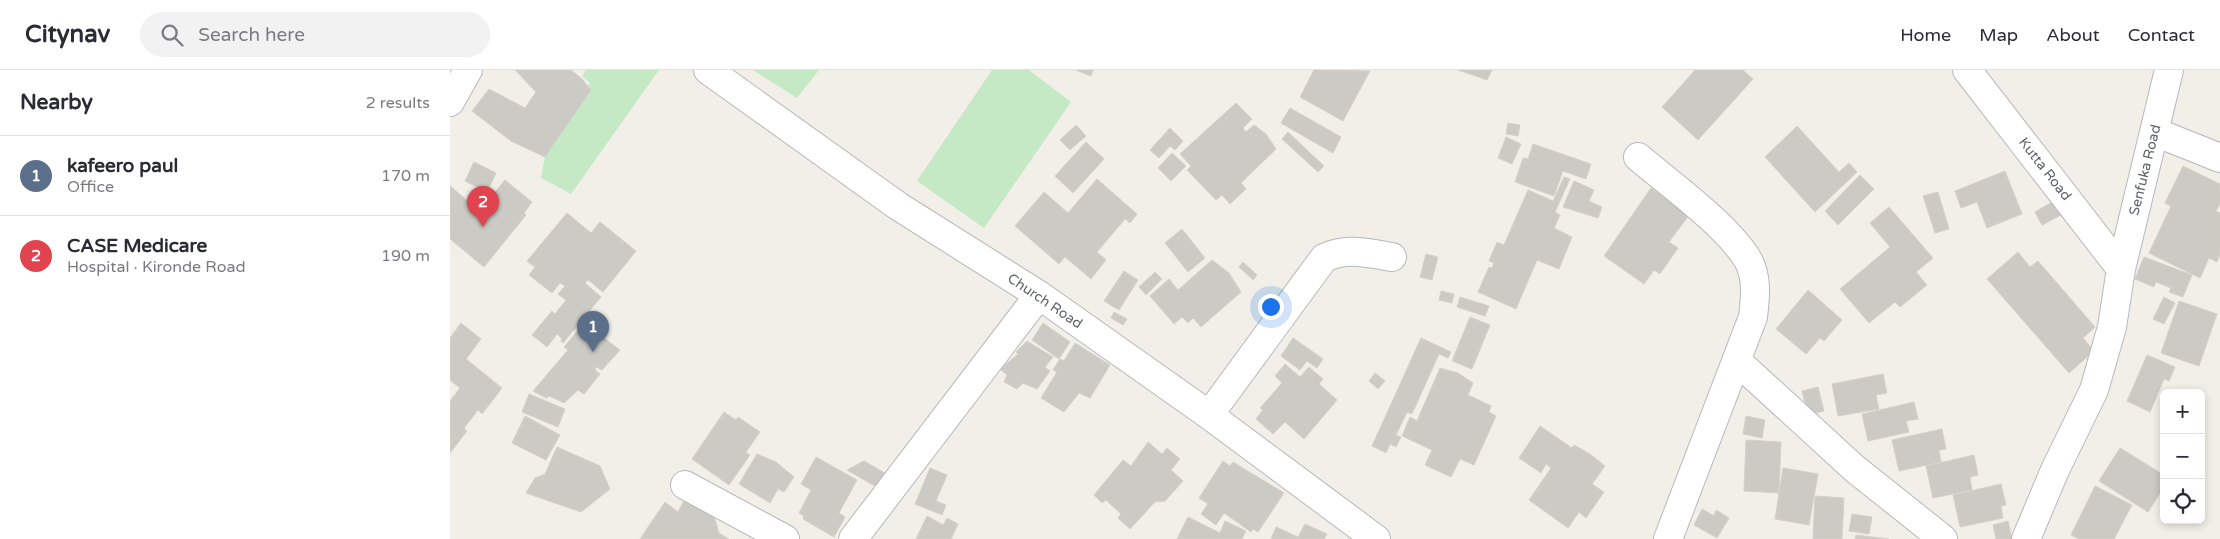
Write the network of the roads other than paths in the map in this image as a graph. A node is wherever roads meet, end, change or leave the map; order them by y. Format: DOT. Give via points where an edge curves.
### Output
graph roads {
  1 [pos="468,70"];
  2 [pos="1968,70"];
  3 [pos="2169,70"];
  4 [pos="712,71"];
  5 [pos="450,102"];
  6 [pos="2155,132"];
  7 [pos="1638,157"];
  8 [pos="2220,158"];
  9 [pos="1392,257"];
  10 [pos="2121,269"];
  11 [pos="1039,296"];
  12 [pos="1737,361"];
  13 [pos="1209,415"];
  14 [pos="685,486"];
  15 [pos="785,539"];
  16 [pos="853,539"];
  17 [pos="1376,539"];
  18 [pos="1668,539"];
  19 [pos="1943,539"];
  20 [pos="2026,539"];
  1 -- 5 [label="street"];
  2 -- 10 [label="street, Kutta Road"];
  3 -- 6 [label="street, Senfuka Road"];
  4 -- 11 [label="street, Church Road" via="898,206"];
  6 -- 8 [label="street"];
  6 -- 10 [label="street, Senfuka Road"];
  7 -- 12 [label="street" via="1730,236 1749,262 1756,289 1753,317"];
  9 -- 13 [label="street" via="1351,250 1335,252 1324,258"];
  10 -- 20 [label="street, Senfuka Road" via="2112,327 2094,390"];
  11 -- 13 [label="street, Church Road"];
  11 -- 16 [label="street"];
  12 -- 18 [label="street"];
  12 -- 19 [label="street" via="1855,469"];
  13 -- 17 [label="street, Church Road"];
  14 -- 15 [label="street"];
}
